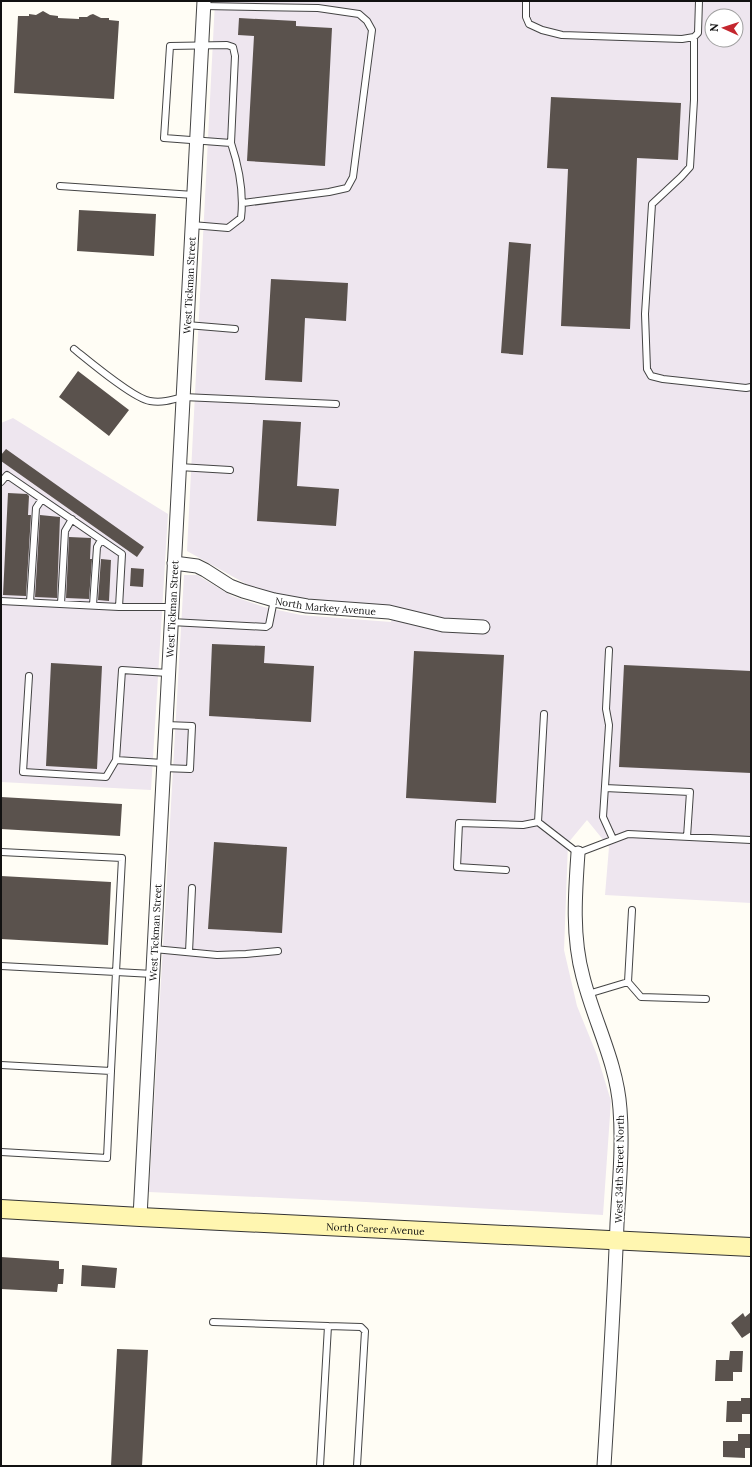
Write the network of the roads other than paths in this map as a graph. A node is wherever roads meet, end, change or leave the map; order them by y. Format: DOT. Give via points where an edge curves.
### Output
graph roads {
  1 [pos="526,1"];
  2 [pos="699,1"];
  3 [pos="204,3"];
  4 [pos="694,37"];
  5 [pos="202,45"];
  6 [pos="197,141"];
  7 [pos="231,143"];
  8 [pos="60,186"];
  9 [pos="194,195"];
  10 [pos="243,203"];
  11 [pos="192,225"];
  12 [pos="187,325"];
  13 [pos="235,329"];
  14 [pos="74,349"];
  15 [pos="751,387"];
  16 [pos="183,397"];
  17 [pos="336,404"];
  18 [pos="179,467"];
  19 [pos="230,470"];
  20 [pos="1,482"];
  21 [pos="42,499"];
  22 [pos="72,519"];
  23 [pos="101,540"];
  24 [pos="174,562"];
  25 [pos="274,600"];
  26 [pos="1,601"];
  27 [pos="30,602"];
  28 [pos="61,604"];
  29 [pos="93,605"];
  30 [pos="172,606"];
  31 [pos="119,607"];
  32 [pos="171,622"];
  33 [pos="483,627"];
  34 [pos="609,650"];
  35 [pos="168,673"];
  36 [pos="29,676"];
  37 [pos="544,714"];
  38 [pos="166,725"];
  39 [pos="116,760"];
  40 [pos="163,766"];
  41 [pos="605,788"];
  42 [pos="538,822"];
  43 [pos="687,837"];
  44 [pos="614,839"];
  45 [pos="751,840"];
  46 [pos="1,852"];
  47 [pos="578,854"];
  48 [pos="506,870"];
  49 [pos="192,888"];
  50 [pos="632,910"];
  51 [pos="154,949"];
  52 [pos="278,951"];
  53 [pos="188,952"];
  54 [pos="1,966"];
  55 [pos="116,972"];
  56 [pos="153,974"];
  57 [pos="628,982"];
  58 [pos="588,994"];
  59 [pos="706,999"];
  60 [pos="1,1065"];
  61 [pos="111,1071"];
  62 [pos="1,1152"];
  63 [pos="1,1209"];
  64 [pos="140,1217"];
  65 [pos="617,1241"];
  66 [pos="751,1247"];
  67 [pos="213,1322"];
  68 [pos="328,1326"];
  69 [pos="320,1466"];
  70 [pos="357,1466"];
  71 [pos="604,1466"];
  1 -- 4 [label="lane" via="526,17 529,24 562,35 682,39"];
  2 -- 4 [label="lane" via="698,33"];
  3 -- 5 [label="street, West Tickman Street"];
  3 -- 10 [label="lane" via="318,8 359,14 372,30 353,177 347,188"];
  4 -- 15 [label="lane" via="690,167 652,204 645,314 647,369 651,376 663,379"];
  5 -- 6 [label="street, West Tickman Street"];
  5 -- 6 [label="lane" via="170,46 164,138"];
  5 -- 7 [label="lane" via="233,47 235,56"];
  6 -- 7 [label="lane"];
  6 -- 9 [label="street, West Tickman Street"];
  7 -- 10 [label="lane" via="239,172"];
  8 -- 9 [label="lane"];
  9 -- 11 [label="street, West Tickman Street"];
  10 -- 11 [label="lane" via="241,218 228,228"];
  11 -- 12 [label="street, West Tickman Street"];
  12 -- 13 [label="lane"];
  12 -- 16 [label="street, West Tickman Street"];
  14 -- 16 [label="lane" via="136,395 149,401 166,402"];
  16 -- 17 [label="lane"];
  16 -- 18 [label="street, West Tickman Street"];
  18 -- 19 [label="lane"];
  18 -- 24 [label="street, West Tickman Street"];
  20 -- 21 [label="lane" via="7,475"];
  21 -- 22 [label="lane"];
  21 -- 27 [label="lane" via="36,508"];
  22 -- 23 [label="lane"];
  22 -- 28 [label="lane" via="65,531"];
  23 -- 29 [label="lane" via="97,546"];
  23 -- 31 [label="lane" via="122,554"];
  24 -- 25 [label="street, North Markey Avenue" via="197,566 230,586"];
  24 -- 30 [label="street, West Tickman Street"];
  25 -- 32 [label="lane" via="269,625 266,627"];
  25 -- 33 [label="street, North Markey Avenue" via="307,606 389,612 443,625"];
  26 -- 27 [label="lane"];
  27 -- 28 [label="lane"];
  28 -- 29 [label="lane"];
  29 -- 31 [label="lane"];
  30 -- 31 [label="lane"];
  30 -- 32 [label="street, West Tickman Street"];
  32 -- 35 [label="street, West Tickman Street"];
  34 -- 41 [label="lane" via="606,709 609,725"];
  35 -- 38 [label="street, West Tickman Street"];
  35 -- 39 [label="lane" via="122,670"];
  36 -- 39 [label="lane" via="23,772 106,777"];
  37 -- 42 [label="lane"];
  38 -- 40 [label="street, West Tickman Street"];
  38 -- 40 [label="lane" via="192,726 190,769"];
  39 -- 40 [label="lane"];
  40 -- 51 [label="street, West Tickman Street"];
  41 -- 43 [label="lane" via="690,792"];
  41 -- 44 [label="lane" via="603,817"];
  42 -- 47 [label="lane"];
  42 -- 48 [label="lane" via="524,826 459,823 457,867"];
  43 -- 44 [label="lane" via="628,834"];
  43 -- 45 [label="lane"];
  44 -- 47 [label="lane"];
  46 -- 55 [label="lane" via="122,858"];
  47 -- 58 [label="street, West 34th Street North" via="576,934 582,977"];
  49 -- 53 [label="lane"];
  50 -- 57 [label="lane"];
  51 -- 53 [label="lane"];
  51 -- 56 [label="street, West Tickman Street"];
  52 -- 53 [label="lane" via="217,955"];
  54 -- 55 [label="lane"];
  55 -- 56 [label="lane"];
  55 -- 61 [label="lane"];
  56 -- 64 [label="street, West Tickman Street"];
  57 -- 58 [label="lane"];
  57 -- 59 [label="lane" via="641,997"];
  58 -- 65 [label="street, West 34th Street North" via="612,1067 620,1107"];
  60 -- 61 [label="lane"];
  61 -- 62 [label="lane" via="107,1158"];
  63 -- 64 [label="street, North Career Avenue"];
  64 -- 65 [label="street, North Career Avenue"];
  65 -- 66 [label="street, North Career Avenue"];
  65 -- 71 [label="street, West 34th Street North"];
  67 -- 68 [label="lane"];
  68 -- 69 [label="lane"];
  68 -- 70 [label="lane" via="361,1327 365,1331"];
}
